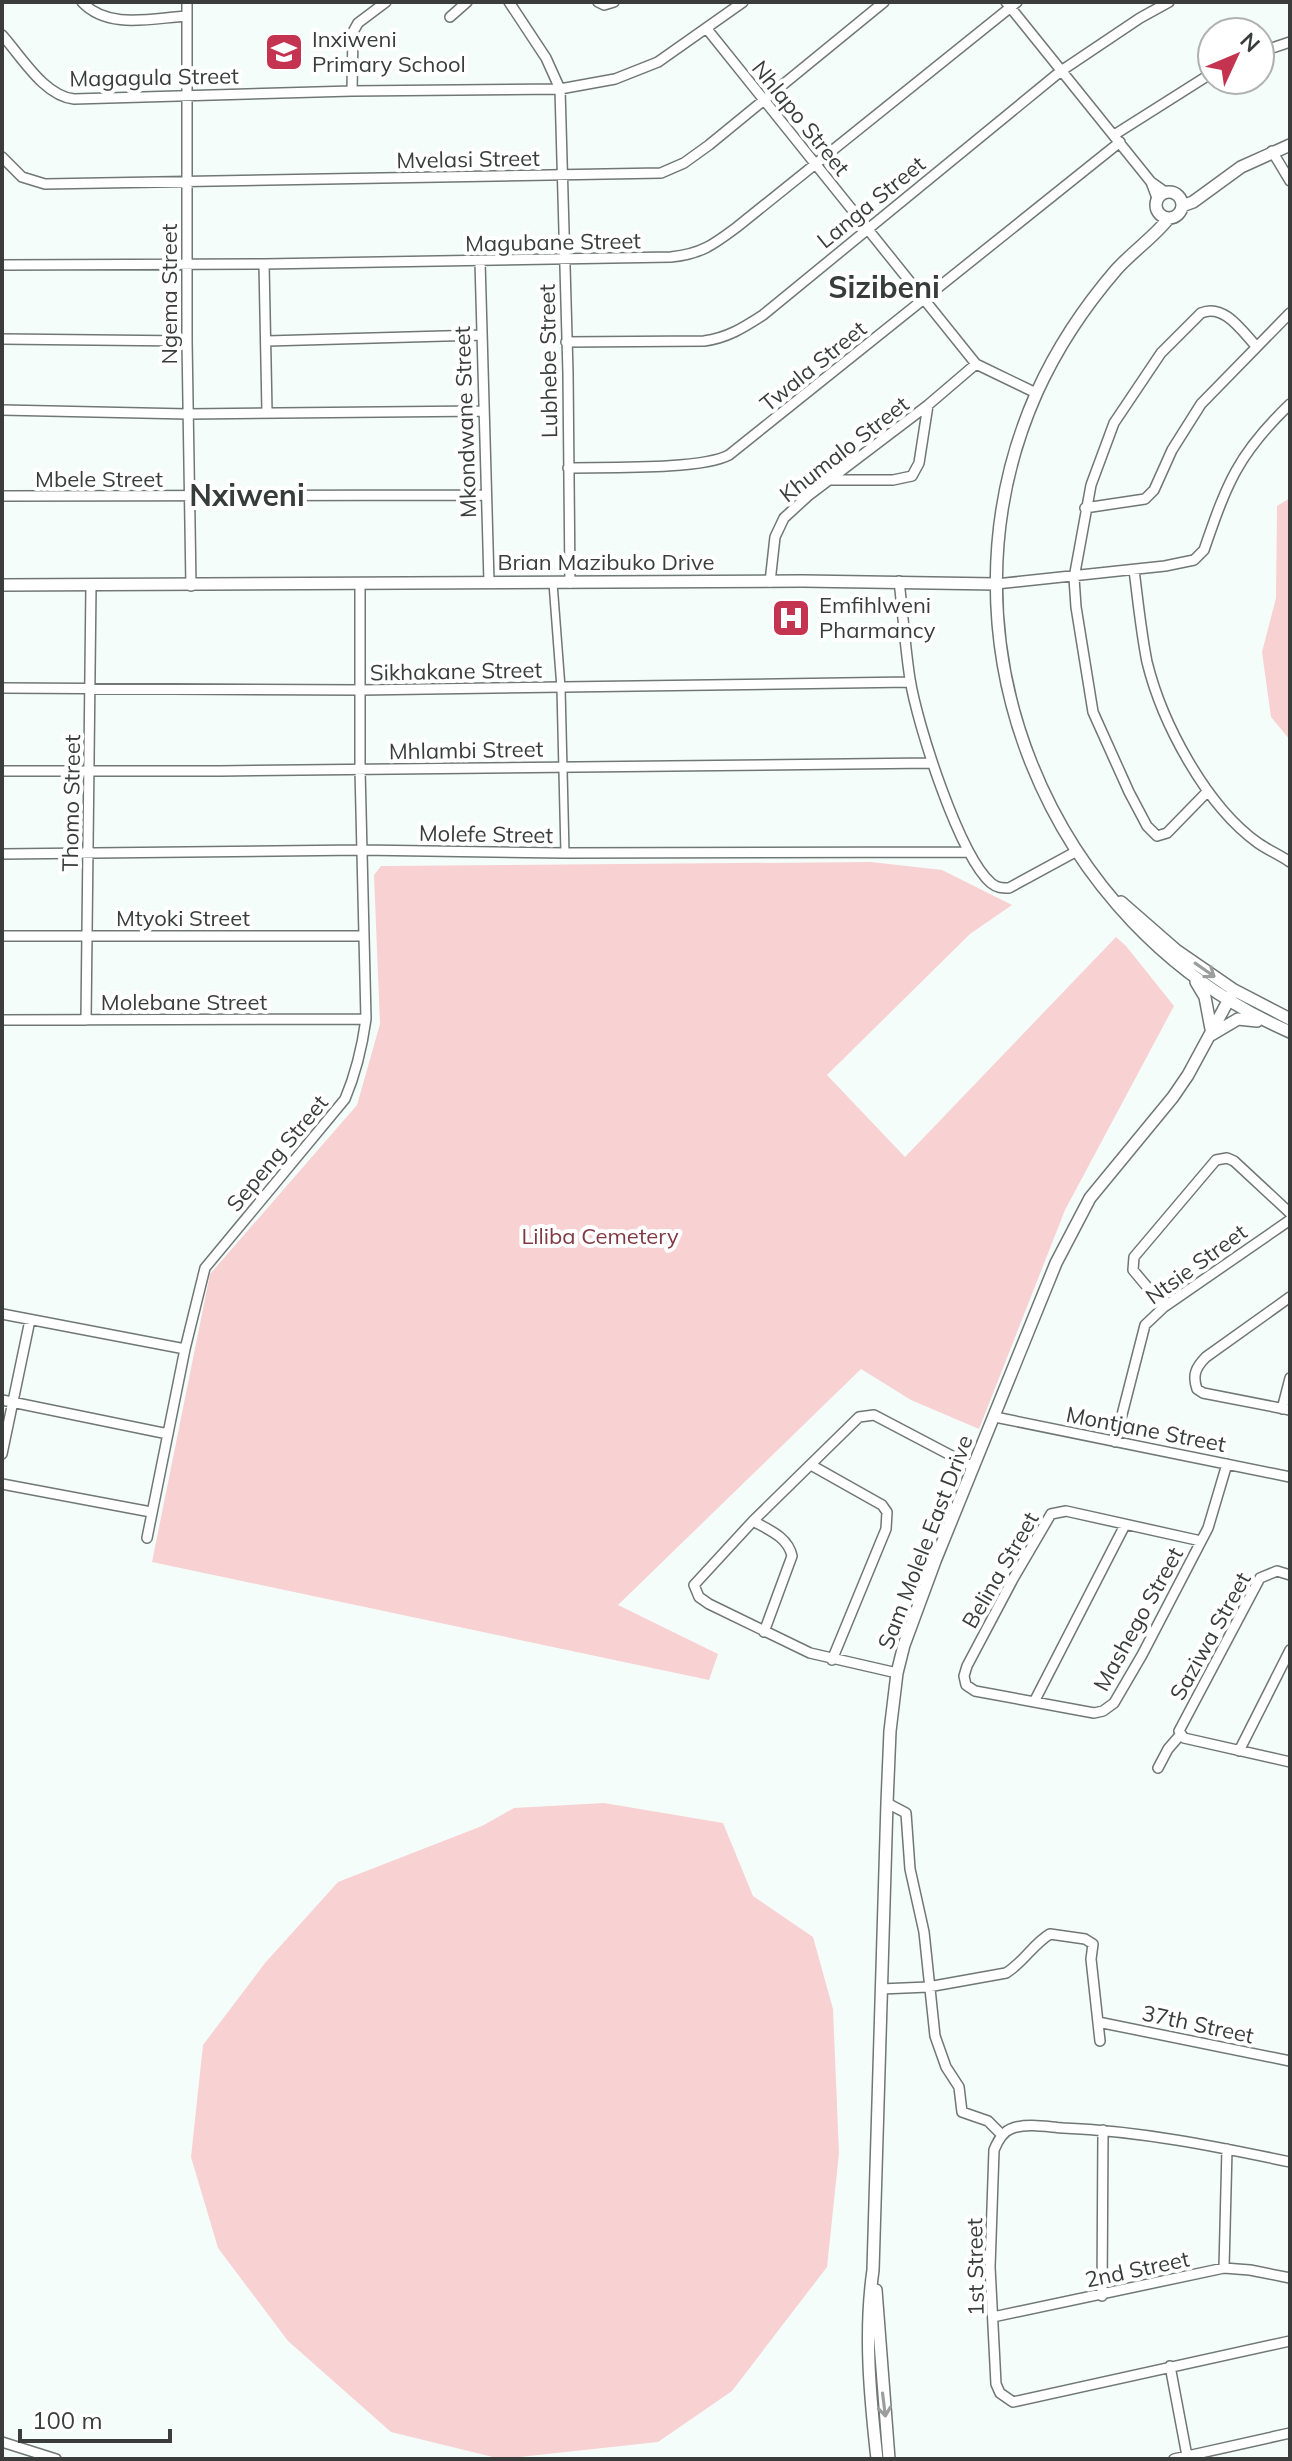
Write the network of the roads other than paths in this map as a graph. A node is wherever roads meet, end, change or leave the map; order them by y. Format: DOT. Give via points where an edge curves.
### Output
graph roads {
  1 [pos="82,2"];
  2 [pos="187,2"];
  3 [pos="386,2"];
  4 [pos="467,2"];
  5 [pos="509,2"];
  6 [pos="598,2"];
  7 [pos="614,2"];
  8 [pos="743,2"];
  9 [pos="884,2"];
  10 [pos="1169,2"];
  11 [pos="1011,4"];
  12 [pos="187,16"];
  13 [pos="450,17"];
  14 [pos="707,29"];
  15 [pos="2,35"];
  16 [pos="1061,71"];
  17 [pos="1196,82"];
  18 [pos="560,89"];
  19 [pos="352,91"];
  20 [pos="188,95"];
  21 [pos="764,100"];
  22 [pos="1117,139"];
  23 [pos="1290,145"];
  24 [pos="1272,151"];
  25 [pos="2,157"];
  26 [pos="815,165"];
  27 [pos="561,176"];
  28 [pos="186,179"];
  29 [pos="1290,181"];
  30 [pos="1161,195"];
  31 [pos="1180,201"];
  32 [pos="1162,215"];
  33 [pos="867,228"];
  34 [pos="564,259"];
  35 [pos="480,261"];
  36 [pos="188,264"];
  37 [pos="264,264"];
  38 [pos="2,265"];
  39 [pos="923,299"];
  40 [pos="1290,313"];
  41 [pos="480,335"];
  42 [pos="2,339"];
  43 [pos="187,341"];
  44 [pos="267,341"];
  45 [pos="566,342"];
  46 [pos="1256,346"];
  47 [pos="976,364"];
  48 [pos="1036,393"];
  49 [pos="1290,404"];
  50 [pos="928,405"];
  51 [pos="2,410"];
  52 [pos="483,411"];
  53 [pos="267,412"];
  54 [pos="188,414"];
  55 [pos="568,468"];
  56 [pos="830,480"];
  57 [pos="484,495"];
  58 [pos="2,496"];
  59 [pos="190,497"];
  60 [pos="1085,508"];
  61 [pos="1134,570"];
  62 [pos="1074,578"];
  63 [pos="899,581"];
  64 [pos="489,582"];
  65 [pos="770,582"];
  66 [pos="553,583"];
  67 [pos="570,583"];
  68 [pos="360,584"];
  69 [pos="996,584"];
  70 [pos="2,585"];
  71 [pos="91,585"];
  72 [pos="191,586"];
  73 [pos="910,682"];
  74 [pos="2,688"];
  75 [pos="91,688"];
  76 [pos="561,688"];
  77 [pos="361,690"];
  78 [pos="931,763"];
  79 [pos="564,766"];
  80 [pos="360,769"];
  81 [pos="2,771"];
  82 [pos="89,771"];
  83 [pos="1207,792"];
  84 [pos="361,850"];
  85 [pos="1077,851"];
  86 [pos="969,852"];
  87 [pos="565,853"];
  88 [pos="2,854"];
  89 [pos="89,855"];
  90 [pos="1290,862"];
  91 [pos="1111,895"];
  92 [pos="2,936"];
  93 [pos="87,936"];
  94 [pos="364,936"];
  95 [pos="1190,975"];
  96 [pos="1231,995"];
  97 [pos="366,1019"];
  98 [pos="1290,1019"];
  99 [pos="2,1020"];
  100 [pos="86,1020"];
  101 [pos="1269,1023"];
  102 [pos="1290,1032"];
  103 [pos="1209,1034"];
  104 [pos="1290,1213"];
  105 [pos="1290,1220"];
  106 [pos="1290,1297"];
  107 [pos="1164,1307"];
  108 [pos="2,1314"];
  109 [pos="30,1320"];
  110 [pos="185,1349"];
  111 [pos="1290,1378"];
  112 [pos="7,1401"];
  113 [pos="1286,1410"];
  114 [pos="995,1417"];
  115 [pos="168,1434"];
  116 [pos="1115,1442"];
  117 [pos="2,1454"];
  118 [pos="1227,1464"];
  119 [pos="811,1465"];
  120 [pos="973,1467"];
  121 [pos="1290,1477"];
  122 [pos="2,1484"];
  123 [pos="151,1512"];
  124 [pos="753,1521"];
  125 [pos="1125,1525"];
  126 [pos="147,1538"];
  127 [pos="1201,1541"];
  128 [pos="1290,1575"];
  129 [pos="764,1632"];
  130 [pos="1290,1650"];
  131 [pos="832,1660"];
  132 [pos="897,1673"];
  133 [pos="975,1691"];
  134 [pos="1034,1702"];
  135 [pos="1183,1736"];
  136 [pos="1239,1751"];
  137 [pos="1290,1762"];
  138 [pos="1158,1768"];
  139 [pos="887,1803"];
  140 [pos="928,1987"];
  141 [pos="881,1989"];
  142 [pos="1098,2022"];
  143 [pos="1100,2041"];
  144 [pos="1290,2061"];
  145 [pos="1103,2130"];
  146 [pos="1002,2135"];
  147 [pos="1227,2149"];
  148 [pos="1290,2162"];
  149 [pos="1224,2268"];
  150 [pos="873,2270"];
  151 [pos="1290,2278"];
  152 [pos="1102,2296"];
  153 [pos="993,2317"];
  154 [pos="1290,2341"];
  155 [pos="1170,2366"];
  156 [pos="1290,2433"];
  157 [pos="2,2442"];
  158 [pos="1187,2456"];
  159 [pos="56,2459"];
  160 [pos="877,2459"];
  161 [pos="889,2459"];
  162 [pos="1174,2459"];
  1 -- 12 [label="street" via="106,18"];
  2 -- 12 [label="street, Ngema Street"];
  3 -- 19 [label="street" via="353,32"];
  4 -- 13 [label="street"];
  5 -- 18 [label="street"];
  6 -- 7 [label="street"];
  8 -- 14 [label="street, Magagula Street"];
  9 -- 21 [label="street, Mvelasi Street"];
  10 -- 16 [label="street, Langa Street"];
  11 -- 16 [label="street"];
  11 -- 26 [label="street, Magubane Street"];
  12 -- 20 [label="street, Ngema Street"];
  14 -- 18 [label="street, Magagula Street" via="643,69"];
  14 -- 21 [label="street, Nhlapo Street"];
  15 -- 20 [label="street, Magagula Street" via="47,86 66,98"];
  16 -- 22 [label="street"];
  16 -- 33 [label="street, Langa Street"];
  17 -- 22 [label="street, Twala Street"];
  18 -- 19 [label="street, Magagula Street"];
  18 -- 27 [label="street, Lubhebe Street"];
  19 -- 20 [label="street, Magagula Street"];
  20 -- 28 [label="street, Ngema Street"];
  21 -- 26 [label="street, Nhlapo Street"];
  21 -- 27 [label="street, Mvelasi Street" via="674,169"];
  22 -- 30 [label="street"];
  22 -- 39 [label="street, Twala Street"];
  23 -- 24 [label="street"];
  24 -- 29 [label="street"];
  24 -- 31 [label="street"];
  25 -- 28 [label="street, Mvelasi Street" via="34,182"];
  26 -- 33 [label="street, Nhlapo Street"];
  26 -- 34 [label="street, Magubane Street" via="702,251 671,257"];
  27 -- 28 [label="street, Mvelasi Street"];
  27 -- 34 [label="street, Lubhebe Street"];
  28 -- 36 [label="street, Ngema Street"];
  30 -- 31 [label="street"];
  30 -- 32 [label="street"];
  31 -- 32 [label="street" via="1177,216"];
  32 -- 48 [label="street" via="1091,302"];
  33 -- 39 [label="street, Nhlapo Street"];
  33 -- 45 [label="street, Langa Street" via="763,315 727,337"];
  34 -- 35 [label="street, Magubane Street"];
  34 -- 45 [label="street, Lubhebe Street"];
  35 -- 37 [label="street, Magubane Street"];
  35 -- 41 [label="street, Mkondwane Street"];
  36 -- 37 [label="street, Magubane Street"];
  36 -- 38 [label="street, Magubane Street"];
  36 -- 43 [label="street, Ngema Street"];
  37 -- 44 [label="street"];
  39 -- 47 [label="street, Nhlapo Street"];
  39 -- 55 [label="street, Twala Street" via="721,459"];
  40 -- 46 [label="street"];
  41 -- 44 [label="street"];
  41 -- 52 [label="street, Mkondwane Street"];
  42 -- 43 [label="street"];
  43 -- 54 [label="street, Ngema Street"];
  44 -- 53 [label="street"];
  45 -- 55 [label="street, Lubhebe Street"];
  46 -- 60 [label="street" via="1201,404 1145,499"];
  46 -- 60 [label="street" via="1215,310 1192,321 1161,353 1114,423"];
  47 -- 48 [label="street, Nhlapo Street"];
  47 -- 50 [label="street, Khumalo Street"];
  48 -- 69 [label="street" via="1008,482"];
  49 -- 61 [label="street, Brian Mazibuko Drive" via="1235,469 1204,550 1186,563"];
  50 -- 56 [label="street, Khumalo Street"];
  50 -- 56 [label="street" via="912,476"];
  51 -- 54 [label="street"];
  52 -- 53 [label="street"];
  52 -- 57 [label="street, Mkondwane Street"];
  53 -- 54 [label="street"];
  54 -- 59 [label="street, Ngema Street"];
  55 -- 67 [label="street, Lubhebe Street"];
  56 -- 65 [label="street, Khumalo Street" via="779,525"];
  57 -- 59 [label="street, Mbele Street"];
  57 -- 64 [label="street, Mkondwane Street"];
  58 -- 59 [label="street, Mbele Street"];
  59 -- 72 [label="street, Ngema Street"];
  60 -- 62 [label="street"];
  61 -- 62 [label="street, Brian Mazibuko Drive"];
  61 -- 83 [label="street" via="1154,688"];
  62 -- 69 [label="street, Brian Mazibuko Drive"];
  62 -- 83 [label="street" via="1093,712 1151,833 1167,833"];
  63 -- 65 [label="street, Brian Mazibuko Drive"];
  63 -- 69 [label="street, Brian Mazibuko Drive"];
  63 -- 73 [label="street"];
  64 -- 66 [label="street, Brian Mazibuko Drive"];
  64 -- 68 [label="street, Brian Mazibuko Drive"];
  65 -- 67 [label="street, Brian Mazibuko Drive"];
  66 -- 67 [label="street, Brian Mazibuko Drive"];
  66 -- 76 [label="street"];
  68 -- 72 [label="street, Brian Mazibuko Drive"];
  68 -- 77 [label="street, Sepeng Street"];
  69 -- 85 [label="street" via="1001,656 1018,730 1041,787"];
  70 -- 71 [label="street, Brian Mazibuko Drive"];
  71 -- 72 [label="street, Brian Mazibuko Drive"];
  71 -- 75 [label="street, Thomo Street"];
  73 -- 76 [label="street, Sikhakane Street"];
  73 -- 78 [label="street"];
  74 -- 75 [label="street, Sikhakane Street"];
  75 -- 77 [label="street, Sikhakane Street"];
  75 -- 82 [label="street, Thomo Street"];
  76 -- 77 [label="street, Sikhakane Street"];
  76 -- 79 [label="street"];
  77 -- 80 [label="street, Sepeng Street"];
  78 -- 79 [label="street, Mhlambi Street"];
  78 -- 86 [label="street"];
  79 -- 80 [label="street, Mhlambi Street"];
  79 -- 87 [label="street"];
  80 -- 82 [label="street, Mhlambi Street"];
  80 -- 84 [label="street, Sepeng Street"];
  81 -- 82 [label="street, Mhlambi Street"];
  82 -- 89 [label="street, Thomo Street"];
  83 -- 90 [label="street" via="1257,843"];
  84 -- 87 [label="street, Molefe Street"];
  84 -- 89 [label="street, Molefe Street"];
  84 -- 94 [label="street, Sepeng Street"];
  85 -- 86 [label="street" via="1015,885 999,888"];
  85 -- 91 [label="street"];
  86 -- 87 [label="street, Molefe Street"];
  88 -- 89 [label="street, Molefe Street"];
  89 -- 93 [label="street, Thomo Street"];
  91 -- 95 [label="street" via="1131,922"];
  91 -- 96 [label="street, one-way"];
  92 -- 93 [label="street, Mtyoki Street"];
  93 -- 94 [label="street, Mtyoki Street"];
  93 -- 100 [label="street, Thomo Street"];
  94 -- 97 [label="street, Sepeng Street"];
  95 -- 96 [label="street"];
  95 -- 103 [label="street" via="1205,997"];
  96 -- 98 [label="street"];
  96 -- 101 [label="street"];
  96 -- 103 [label="street, Sam Molele East Drive"];
  97 -- 100 [label="street, Molebane Street"];
  97 -- 110 [label="street, Sepeng Street" via="356,1074 345,1099 205,1268"];
  99 -- 100 [label="street, Molebane Street"];
  101 -- 102 [label="street"];
  101 -- 103 [label="street" via="1238,1019"];
  103 -- 114 [label="street, Sam Molele East Drive" via="1173,1097 1083,1210 1056,1263"];
  104 -- 107 [label="street" via="1234,1161 1216,1160 1132,1262"];
  105 -- 107 [label="street, Ntsie Street"];
  106 -- 113 [label="street" via="1206,1357 1194,1375 1203,1393"];
  107 -- 116 [label="street, Ntsie Street" via="1142,1332"];
  108 -- 109 [label="street"];
  109 -- 110 [label="street"];
  109 -- 112 [label="street"];
  110 -- 115 [label="street, Sepeng Street"];
  111 -- 113 [label="street"];
  112 -- 115 [label="street"];
  112 -- 117 [label="street"];
  114 -- 116 [label="street, Montjane Street"];
  114 -- 120 [label="street, Sam Molele East Drive"];
  115 -- 123 [label="street, Sepeng Street"];
  116 -- 118 [label="street, Montjane Street"];
  118 -- 121 [label="street, Montjane Street"];
  118 -- 127 [label="street, Mashego Street"];
  119 -- 120 [label="street" via="859,1417 870,1415"];
  119 -- 124 [label="street"];
  119 -- 131 [label="street" via="882,1505 888,1519"];
  120 -- 132 [label="street, Sam Molele East Drive"];
  122 -- 123 [label="street"];
  123 -- 126 [label="street, Sepeng Street"];
  124 -- 129 [label="street" via="785,1540 792,1556"];
  124 -- 129 [label="street" via="694,1585 709,1604"];
  125 -- 127 [label="street, Belina Street"];
  125 -- 133 [label="street, Belina Street" via="1066,1511 1045,1520 967,1666 966,1685"];
  125 -- 134 [label="street"];
  127 -- 134 [label="street, Mashego Street" via="1110,1707 1094,1713"];
  128 -- 135 [label="street, Saziwa Street" via="1277,1571 1260,1578 1180,1727"];
  129 -- 131 [label="street"];
  130 -- 136 [label="street"];
  131 -- 132 [label="street"];
  132 -- 139 [label="street, Sam Molele East Drive"];
  133 -- 134 [label="street, Mashego Street"];
  135 -- 136 [label="street"];
  135 -- 138 [label="street"];
  136 -- 137 [label="street"];
  139 -- 140 [label="street" via="906,1813"];
  139 -- 141 [label="street, Sam Molele East Drive"];
  140 -- 141 [label="street"];
  140 -- 142 [label="street" via="1006,1973 1050,1934 1085,1939 1093,1944"];
  140 -- 146 [label="street" via="935,2036 959,2087 961,2110 988,2121"];
  141 -- 150 [label="street, Sam Molele East Drive"];
  142 -- 143 [label="street"];
  142 -- 144 [label="street, 37th Street"];
  145 -- 146 [label="street" via="1022,2126"];
  145 -- 147 [label="street"];
  145 -- 152 [label="street"];
  146 -- 153 [label="street, 1st Street" via="993,2164"];
  147 -- 148 [label="street"];
  147 -- 149 [label="street"];
  149 -- 151 [label="street, 2nd Street"];
  149 -- 152 [label="street, 2nd Street"];
  150 -- 160 [label="street, Sam Molele East Drive" via="868,2351"];
  150 -- 161 [label="street, Sam Molele East Drive, one-way"];
  152 -- 153 [label="street, 2nd Street"];
  153 -- 155 [label="street, 1st Street" via="997,2388 1013,2402"];
  154 -- 155 [label="street, 1st Street"];
  155 -- 158 [label="street"];
  156 -- 158 [label="street"];
  157 -- 159 [label="street"];
  158 -- 162 [label="street"];
}
